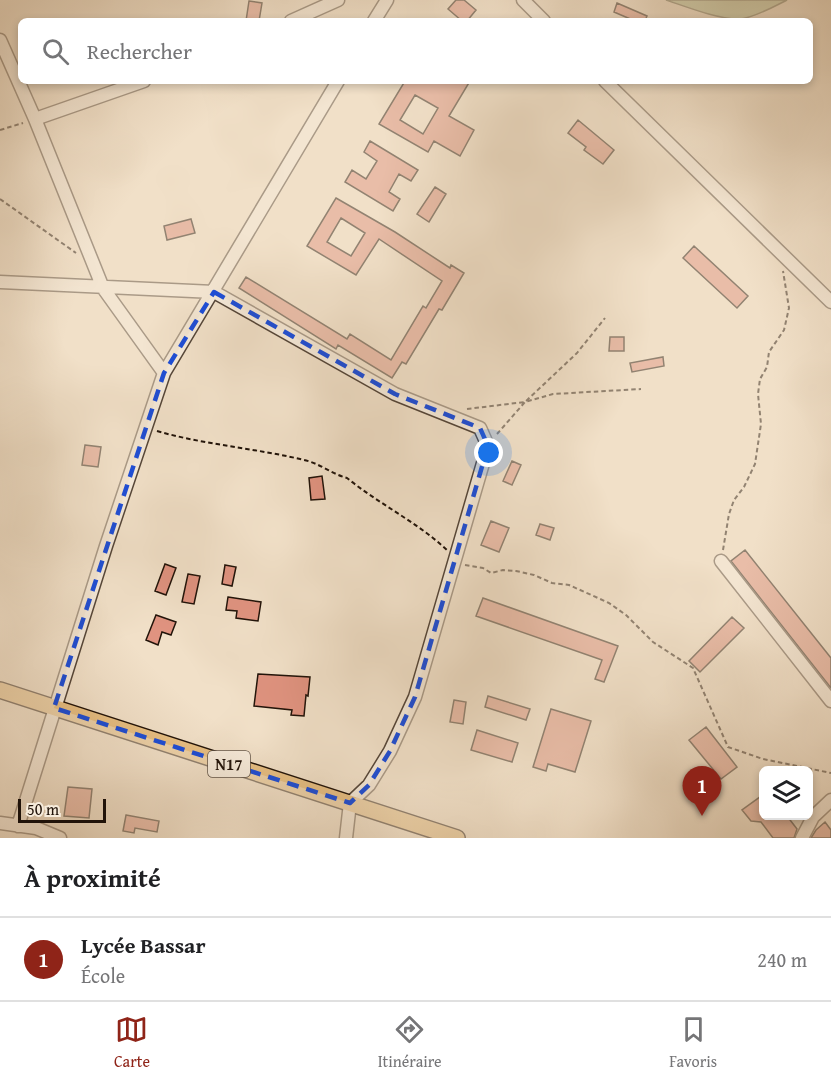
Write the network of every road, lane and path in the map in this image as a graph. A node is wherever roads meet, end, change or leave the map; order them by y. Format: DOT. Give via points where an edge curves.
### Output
graph roads {
  1 [pos="338,0"];
  2 [pos="387,0"];
  3 [pos="523,0"];
  4 [pos="298,18"];
  5 [pos="376,18"];
  6 [pos="541,18"];
  7 [pos="0,40"];
  8 [pos="18,81"];
  9 [pos="19,84"];
  10 [pos="135,84"];
  11 [pos="336,84"];
  12 [pos="608,84"];
  13 [pos="35,119"];
  14 [pos="0,130"];
  15 [pos="0,199"];
  16 [pos="780,253"];
  17 [pos="94,266"];
  18 [pos="0,282"];
  19 [pos="103,288"];
  20 [pos="214,292"];
  21 [pos="830,301"];
  22 [pos="605,318"];
  23 [pos="164,373"];
  24 [pos="641,389"];
  25 [pos="525,402"];
  26 [pos="441,412"];
  27 [pos="145,428"];
  28 [pos="488,446"];
  29 [pos="455,558"];
  30 [pos="721,561"];
  31 [pos="0,690"];
  32 [pos="831,701"];
  33 [pos="54,708"];
  34 [pos="831,773"];
  35 [pos="831,800"];
  36 [pos="350,803"];
  37 [pos="0,823"];
  38 [pos="18,826"];
  39 [pos="60,838"];
  40 [pos="346,838"];
  41 [pos="457,838"];
  42 [pos="802,838"];
  1 -- 4 [label="street"];
  2 -- 5 [label="street"];
  3 -- 6 [label="street"];
  7 -- 8 [label="street"];
  9 -- 13 [label="street"];
  10 -- 13 [label="street"];
  11 -- 20 [label="street"];
  12 -- 16 [label="street"];
  13 -- 14 [label="path"];
  13 -- 17 [label="street"];
  15 -- 17 [label="path"];
  16 -- 21 [label="street"];
  16 -- 30 [label="path" via="789,308 784,330 769,352 760,379 761,423 755,464 729,514"];
  17 -- 19 [label="street"];
  18 -- 19 [label="street"];
  19 -- 20 [label="street"];
  19 -- 23 [label="street"];
  20 -- 23 [label="street"];
  20 -- 26 [label="street" via="395,394"];
  22 -- 25 [label="path" via="577,353"];
  23 -- 27 [label="street"];
  24 -- 25 [label="path" via="553,394"];
  25 -- 26 [label="path"];
  25 -- 28 [label="path"];
  26 -- 28 [label="street" via="480,428"];
  27 -- 29 [label="path" via="308,461 347,478 423,530"];
  27 -- 33 [label="street"];
  28 -- 29 [label="street"];
  29 -- 34 [label="path" via="491,573 516,571 569,585 609,603 653,642 693,668 728,747 763,759"];
  29 -- 36 [label="street" via="415,697 390,751 369,785"];
  30 -- 32 [label="street"];
  31 -- 33 [label="main road, N17"];
  33 -- 36 [label="main road, N17"];
  33 -- 38 [label="street"];
  35 -- 42 [label="street" via="813,817"];
  36 -- 40 [label="street"];
  36 -- 41 [label="main road, N17"];
  37 -- 38 [label="street"];
  38 -- 39 [label="street" via="36,828"];
}
